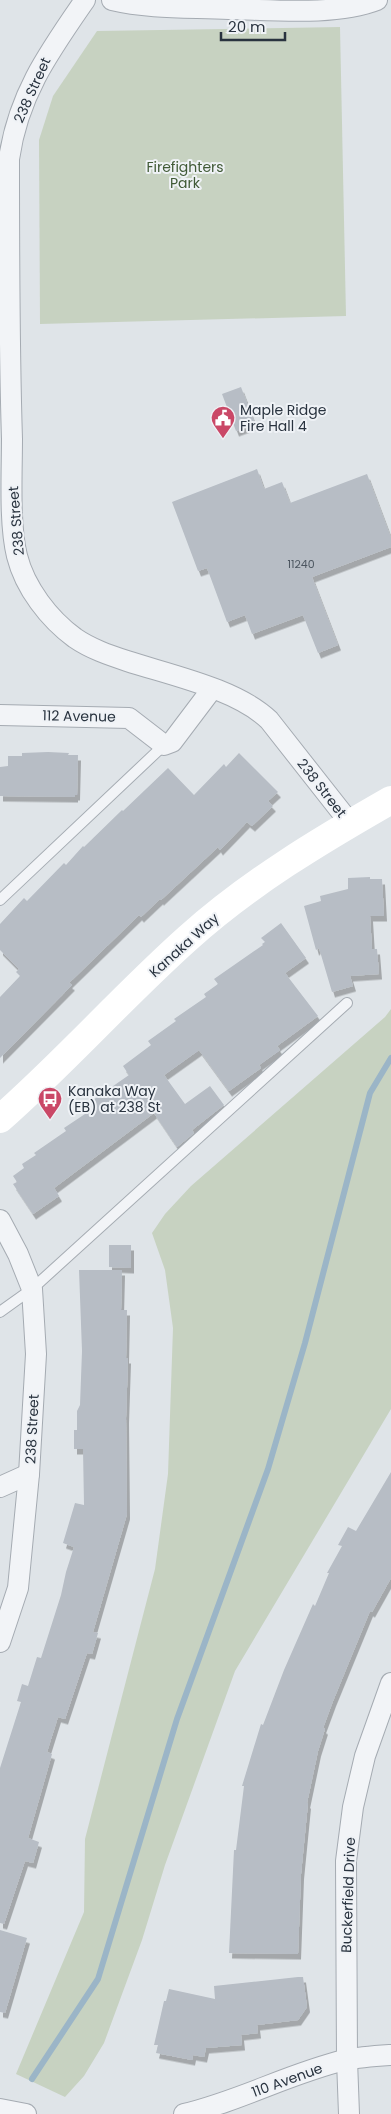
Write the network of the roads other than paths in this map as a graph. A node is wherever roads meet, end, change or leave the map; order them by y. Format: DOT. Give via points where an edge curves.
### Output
graph roads {
  1 [pos="85,0"];
  2 [pos="112,0"];
  3 [pos="377,0"];
  4 [pos="212,689"];
  5 [pos="0,715"];
  6 [pos="164,745"];
  7 [pos="391,800"];
  8 [pos="350,824"];
  9 [pos="0,900"];
  10 [pos="347,1003"];
  11 [pos="0,1120"];
  12 [pos="0,1220"];
  13 [pos="32,1289"];
  14 [pos="0,1312"];
  15 [pos="29,1474"];
  16 [pos="0,1487"];
  17 [pos="0,1642"];
  18 [pos="391,1683"];
  19 [pos="391,2055"];
  20 [pos="347,2060"];
  21 [pos="0,2109"];
  22 [pos="26,2114"];
  23 [pos="184,2114"];
  24 [pos="349,2114"];
  1 -- 4 [label="street, 238 Street" via="40,67 12,134 9,159 9,339 17,556 33,592 58,623 76,638 104,654"];
  2 -- 3 [label="street" via="138,6 252,9 333,9"];
  4 -- 6 [label="street" via="172,742"];
  4 -- 8 [label="street, 238 Street" via="243,700 269,720"];
  5 -- 6 [label="street, 112 Avenue" via="129,718"];
  6 -- 9 [label="lane"];
  7 -- 8 [label="main road, Kanaka Way"];
  8 -- 11 [label="main road, Kanaka Way" via="261,880 188,937"];
  10 -- 13 [label="lane"];
  12 -- 13 [label="street, 238 Street"];
  13 -- 14 [label="lane"];
  13 -- 15 [label="street, 238 Street" via="36,1354"];
  15 -- 16 [label="street"];
  15 -- 17 [label="street, 238 Street" via="18,1588"];
  18 -- 20 [label="street, Buckerfield Drive" via="365,1756 353,1807 346,1861"];
  19 -- 20 [label="street, 110 Avenue"];
  20 -- 23 [label="street, 110 Avenue"];
  20 -- 24 [label="street, Buckerfield Drive"];
  21 -- 22 [label="street"];
}
